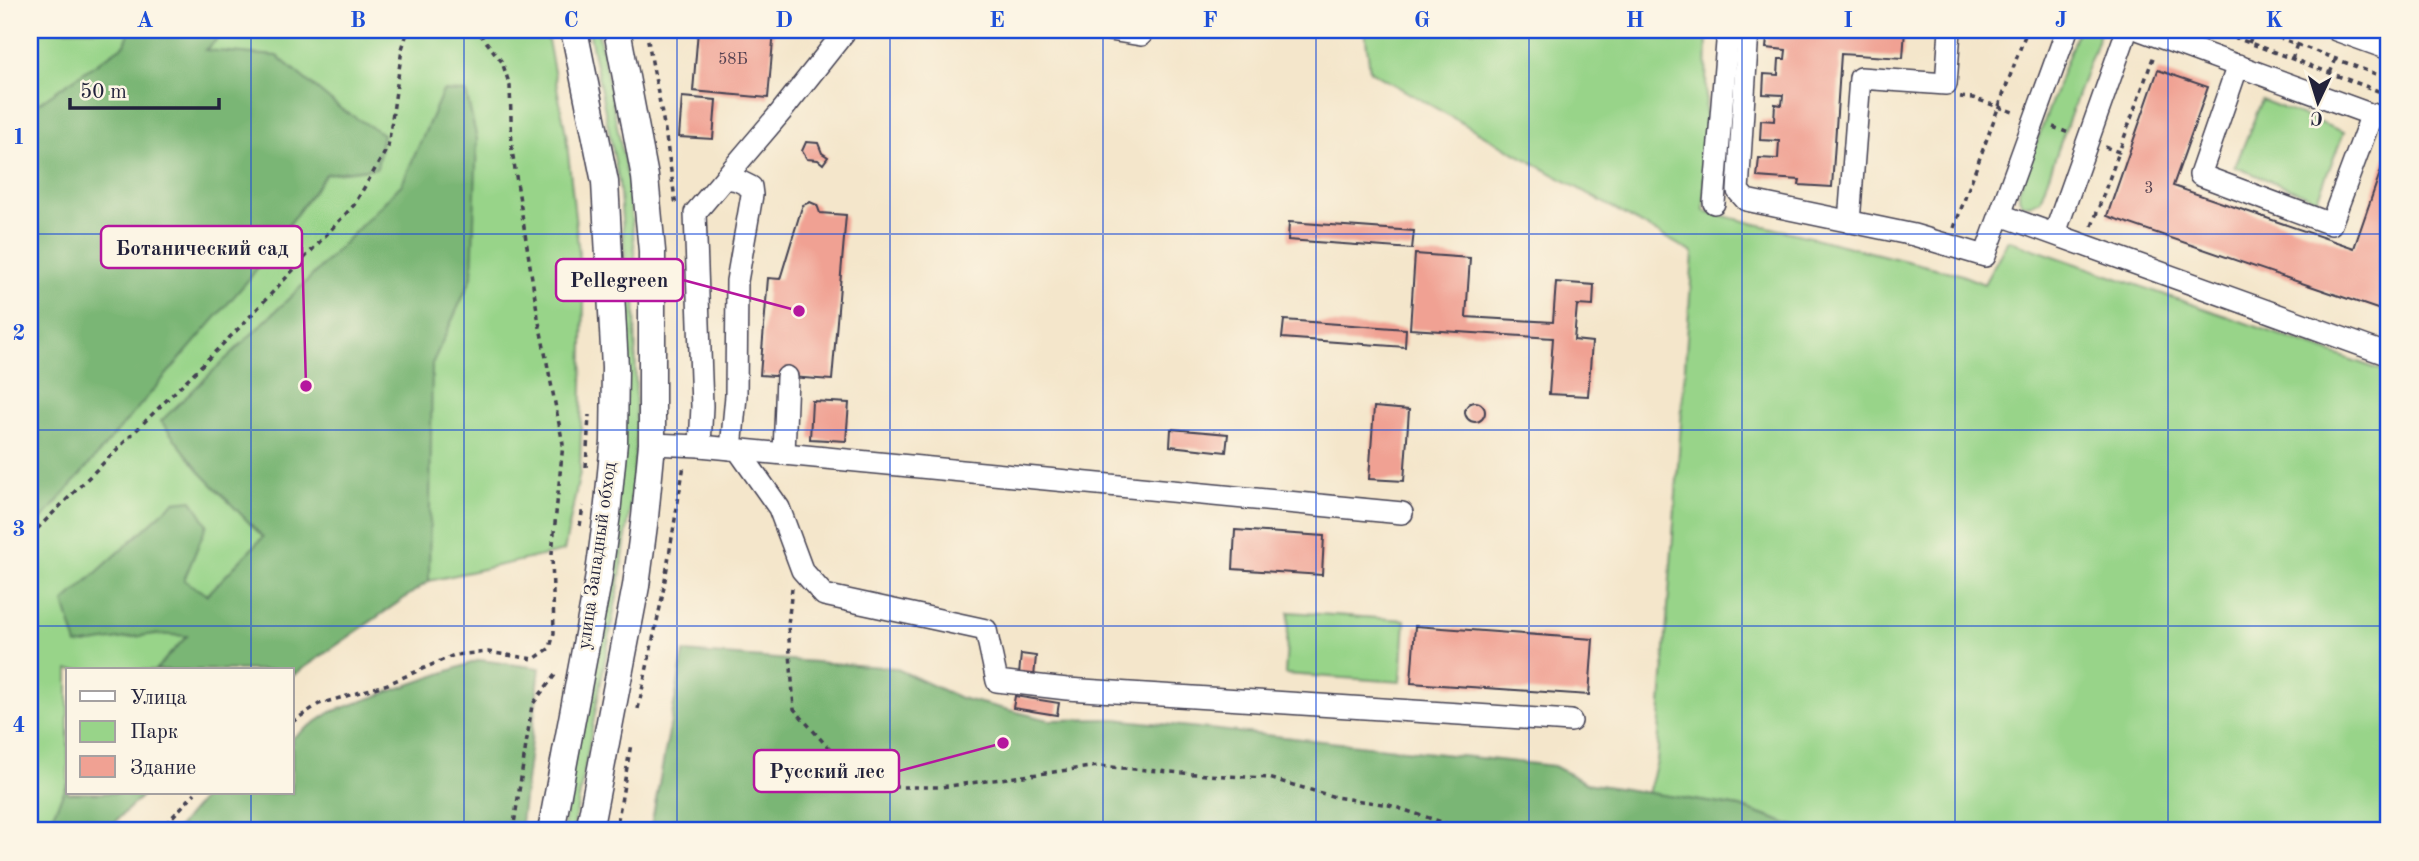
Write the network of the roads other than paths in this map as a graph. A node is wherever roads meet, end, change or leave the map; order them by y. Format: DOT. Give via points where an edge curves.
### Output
graph roads {
  1 [pos="575,30"];
  2 [pos="617,30"];
  3 [pos="846,30"];
  4 [pos="1110,30"];
  5 [pos="1142,30"];
  6 [pos="1728,30"];
  7 [pos="1748,30"];
  8 [pos="1950,30"];
  9 [pos="2067,30"];
  10 [pos="2127,30"];
  11 [pos="2140,30"];
  12 [pos="2336,30"];
  13 [pos="2389,49"];
  14 [pos="2238,65"];
  15 [pos="2380,117"];
  16 [pos="725,178"];
  17 [pos="1714,203"];
  18 [pos="2001,215"];
  19 [pos="1849,222"];
  20 [pos="2055,233"];
  21 [pos="2389,355"];
  22 [pos="787,377"];
  23 [pos="652,444"];
  24 [pos="700,446"];
  25 [pos="735,449"];
  26 [pos="784,453"];
  27 [pos="1402,513"];
  28 [pos="1571,721"];
  29 [pos="551,831"];
  30 [pos="589,831"];
  1 -- 29 [label="main road, улица Западный обход" via="605,182 615,367 614,442 598,581"];
  2 -- 23 [label="main road, улица Западный обход" via="645,177 652,251"];
  3 -- 16 [label="lane"];
  4 -- 5 [label="lane" via="1141,35"];
  6 -- 17 [label="lane"];
  7 -- 19 [label="lane" via="1738,191 1746,200"];
  8 -- 19 [label="lane" via="1946,84 1860,78"];
  9 -- 18 [label="lane"];
  10 -- 20 [label="lane"];
  11 -- 14 [label="lane"];
  12 -- 13 [label="lane"];
  14 -- 15 [label="lane"];
  14 -- 15 [label="lane" via="2200,175 2331,223"];
  16 -- 24 [label="lane" via="695,213"];
  16 -- 25 [label="lane" via="751,187 752,195 737,281"];
  18 -- 19 [label="lane" via="1985,256"];
  18 -- 20 [label="lane"];
  20 -- 21 [label="lane"];
  22 -- 26 [label="lane"];
  23 -- 24 [label="lane"];
  23 -- 30 [label="main road, улица Западный обход" via="636,586"];
  24 -- 25 [label="lane"];
  25 -- 26 [label="lane"];
  25 -- 28 [label="lane" via="779,508 803,570 824,595 986,630 997,681"];
  26 -- 27 [label="lane"];
}
